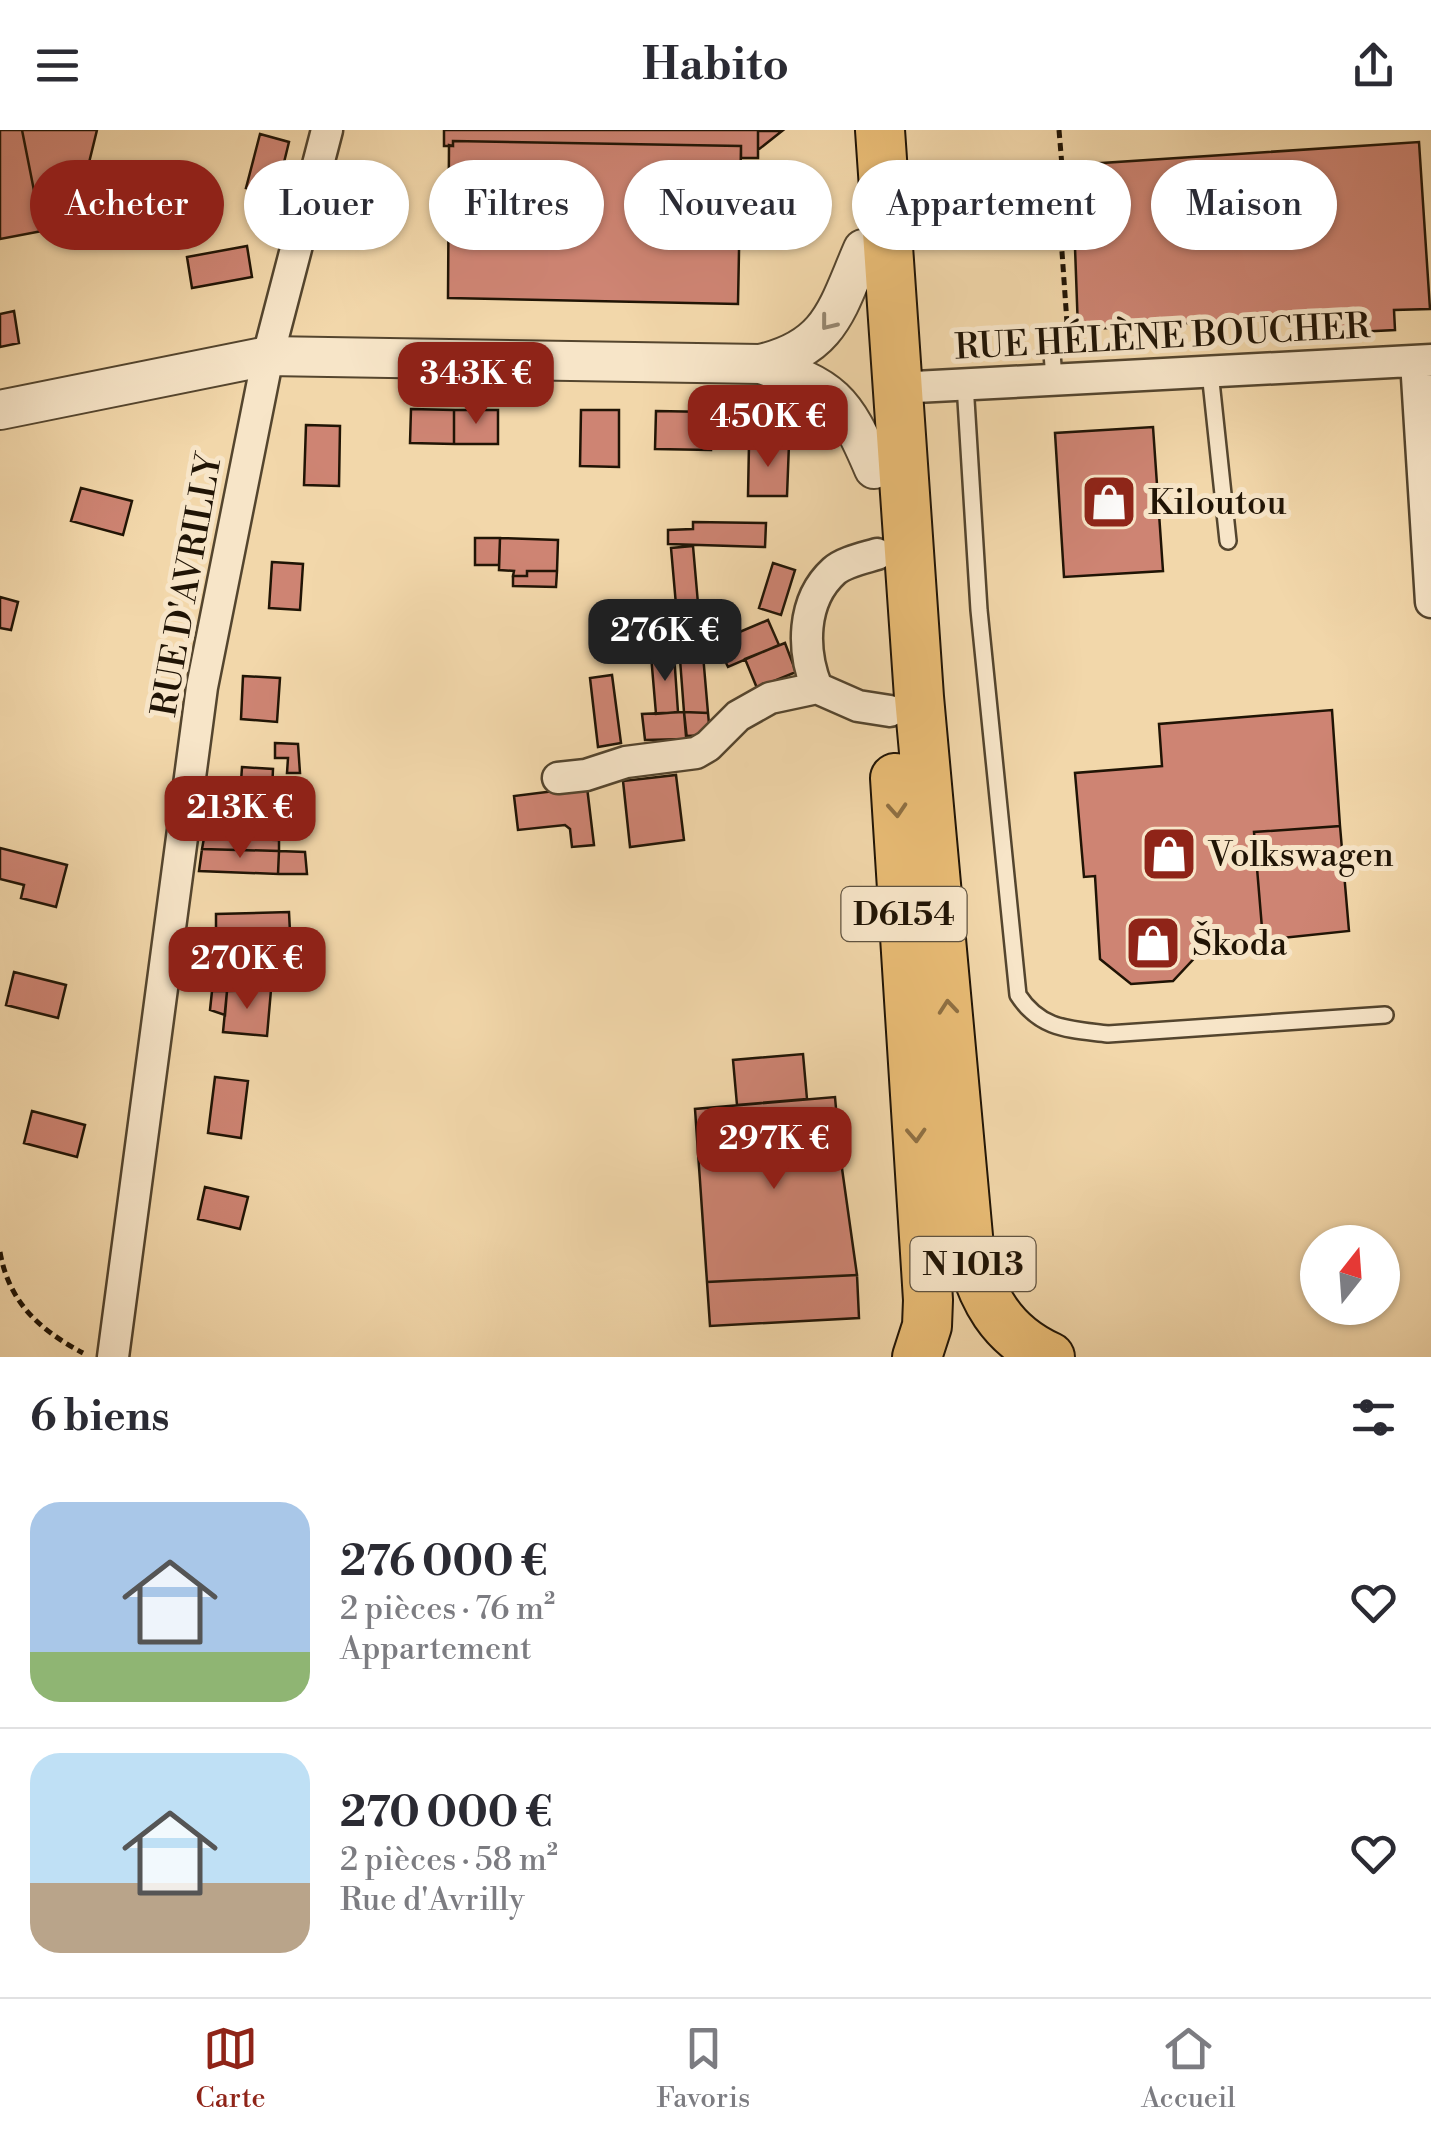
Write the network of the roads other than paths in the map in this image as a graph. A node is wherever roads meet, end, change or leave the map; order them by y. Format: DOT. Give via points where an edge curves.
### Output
graph roads {
  1 [pos="326,130"];
  2 [pos="847,130"];
  3 [pos="880,130"];
  4 [pos="852,170"];
  5 [pos="862,250"];
  6 [pos="862,250"];
  7 [pos="268,356"];
  8 [pos="760,364"];
  9 [pos="1426,366"];
  10 [pos="1210,372"];
  11 [pos="965,384"];
  12 [pos="896,388"];
  13 [pos="0,410"];
  14 [pos="874,469"];
  15 [pos="1228,541"];
  16 [pos="877,554"];
  17 [pos="1431,602"];
  18 [pos="817,688"];
  19 [pos="890,710"];
  20 [pos="558,778"];
  21 [pos="1385,1015"];
  22 [pos="958,1139"];
  23 [pos="114,1357"];
  24 [pos="917,1357"];
  25 [pos="1050,1357"];
  1 -- 7 [label="street, RUE D'AVRILLY"];
  2 -- 4 [label="main road, D6154"];
  3 -- 12 [label="main road, D6154"];
  5 -- 8 [label="street, one-way" via="826,328 804,350"];
  6 -- 14 [label="main road, D6154"];
  7 -- 8 [label="street"];
  7 -- 13 [label="street"];
  7 -- 23 [label="street, RUE D'AVRILLY" via="202,688"];
  8 -- 14 [label="street" via="818,385 840,402"];
  9 -- 10 [label="street, RUE HÉLÈNE BOUCHER"];
  9 -- 17 [label="street"];
  10 -- 11 [label="street, RUE HÉLÈNE BOUCHER" via="1059,370"];
  10 -- 15 [label="lane"];
  11 -- 12 [label="street, RUE HÉLÈNE BOUCHER"];
  11 -- 21 [label="lane" via="1018,995 1031,1015 1108,1034"];
  22 -- 12 [label="main road, D6154, one-way"];
  14 -- 16 [label="main road, D6154"];
  16 -- 18 [label="street" via="836,569 818,591 805,634"];
  16 -- 19 [label="main road, D6154"];
  18 -- 19 [label="street" via="858,706"];
  18 -- 20 [label="street" via="770,698 696,753"];
  19 -- 24 [label="main road, D6154, one-way" via="928,1300"];
  22 -- 25 [label="main road, N 1013" via="969,1247 984,1299 1032,1349"];
}
